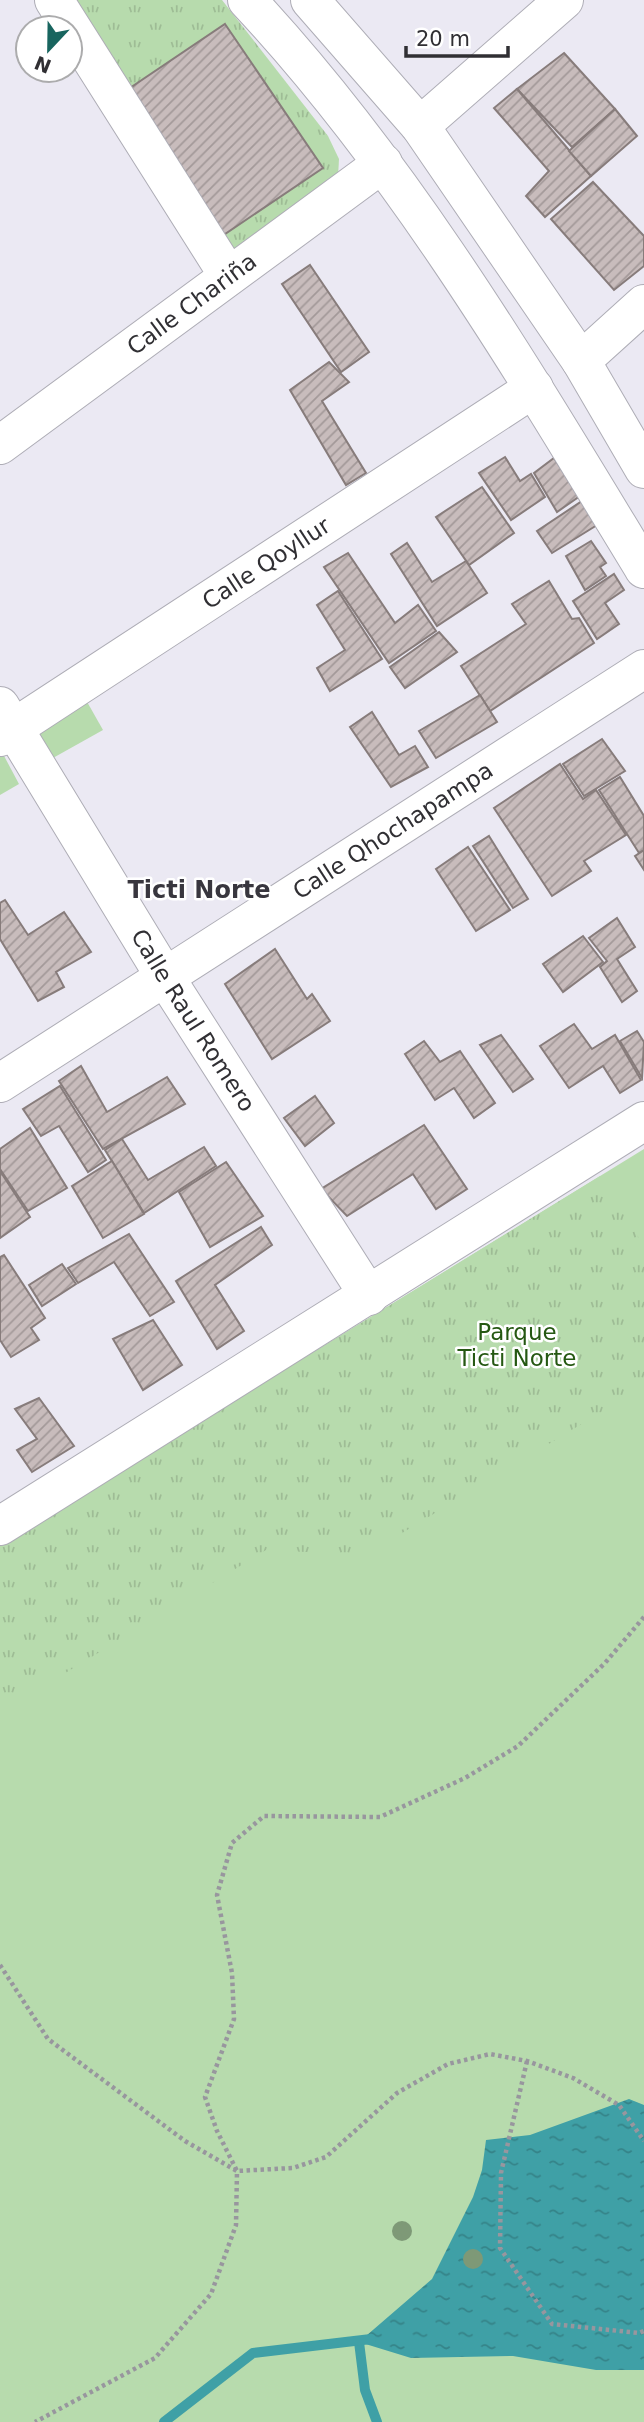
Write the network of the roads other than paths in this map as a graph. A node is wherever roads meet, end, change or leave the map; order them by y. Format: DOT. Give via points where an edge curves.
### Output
graph roads {
  1 [pos="54,0"];
  2 [pos="247,0"];
  3 [pos="310,0"];
  4 [pos="564,0"];
  5 [pos="420,126"];
  6 [pos="383,163"];
  7 [pos="228,275"];
  8 [pos="644,304"];
  9 [pos="581,361"];
  10 [pos="534,388"];
  11 [pos="0,445"];
  12 [pos="644,469"];
  13 [pos="644,569"];
  14 [pos="644,669"];
  15 [pos="5,724"];
  16 [pos="165,977"];
  17 [pos="0,1083"];
  18 [pos="644,1121"];
  19 [pos="369,1296"];
  20 [pos="0,1526"];
  1 -- 7 [label="street"];
  2 -- 6 [label="street"];
  3 -- 5 [label="street"];
  4 -- 5 [label="street"];
  5 -- 9 [label="street"];
  6 -- 7 [label="street, Calle Chariña"];
  6 -- 10 [label="street"];
  7 -- 11 [label="street, Calle Chariña"];
  8 -- 9 [label="street"];
  9 -- 12 [label="street"];
  10 -- 13 [label="street"];
  10 -- 15 [label="street, Calle Qoyllur"];
  14 -- 16 [label="street, Calle Qhochapampa"];
  15 -- 16 [label="street, Calle Raul Romero"];
  16 -- 17 [label="street, Calle Qhochapampa"];
  16 -- 19 [label="street, Calle Raul Romero"];
  18 -- 19 [label="street"];
  19 -- 20 [label="street"];
}
